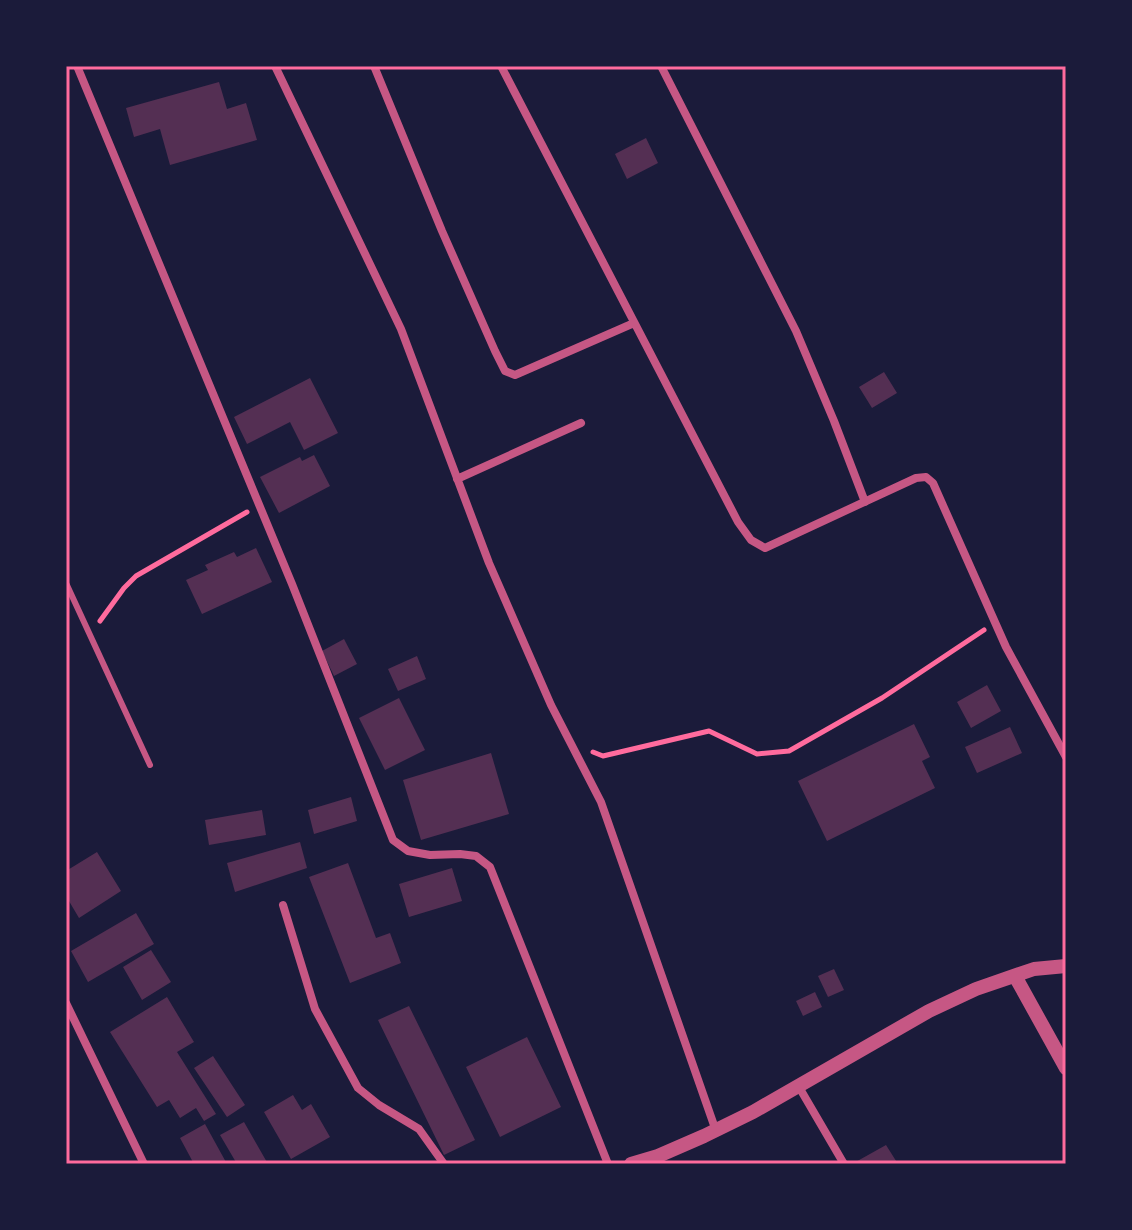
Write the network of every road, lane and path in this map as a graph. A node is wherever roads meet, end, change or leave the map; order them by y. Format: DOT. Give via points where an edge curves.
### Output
graph roads {
  1 [pos="77,66"];
  2 [pos="275,66"];
  3 [pos="374,66"];
  4 [pos="501,66"];
  5 [pos="661,66"];
  6 [pos="634,323"];
  7 [pos="581,423"];
  8 [pos="457,479"];
  9 [pos="865,502"];
  10 [pos="259,505"];
  11 [pos="66,583"];
  12 [pos="994,623"];
  13 [pos="90,635"];
  14 [pos="570,742"];
  15 [pos="1066,757"];
  16 [pos="150,765"];
  17 [pos="283,905"];
  18 [pos="1066,966"];
  19 [pos="1015,976"];
  20 [pos="66,1003"];
  21 [pos="1066,1068"];
  22 [pos="799,1087"];
  23 [pos="716,1131"];
  24 [pos="144,1164"];
  25 [pos="444,1164"];
  26 [pos="608,1164"];
  27 [pos="631,1164"];
  28 [pos="844,1164"];
  1 -- 10 [label="street"];
  2 -- 8 [label="street" via="401,329"];
  3 -- 6 [label="street" via="505,371 515,375"];
  4 -- 6 [label="street"];
  5 -- 9 [label="street" via="796,331"];
  6 -- 9 [label="street" via="751,540 765,548"];
  7 -- 8 [label="street"];
  8 -- 14 [label="street"];
  9 -- 12 [label="street" via="916,478 933,483"];
  10 -- 13 [label="path" via="136,576"];
  10 -- 26 [label="street" via="393,840 408,851 476,856 490,867"];
  11 -- 13 [label="lane"];
  12 -- 14 [label="path" via="882,698 789,751 757,754 709,731 603,756"];
  12 -- 15 [label="street"];
  13 -- 16 [label="lane"];
  14 -- 23 [label="street" via="601,802"];
  17 -- 25 [label="street" via="315,1009 358,1088 419,1129"];
  18 -- 19 [label="street"];
  19 -- 21 [label="street"];
  19 -- 22 [label="street" via="929,1011"];
  20 -- 24 [label="street"];
  22 -- 23 [label="street"];
  22 -- 28 [label="street"];
  23 -- 27 [label="street"];
}
